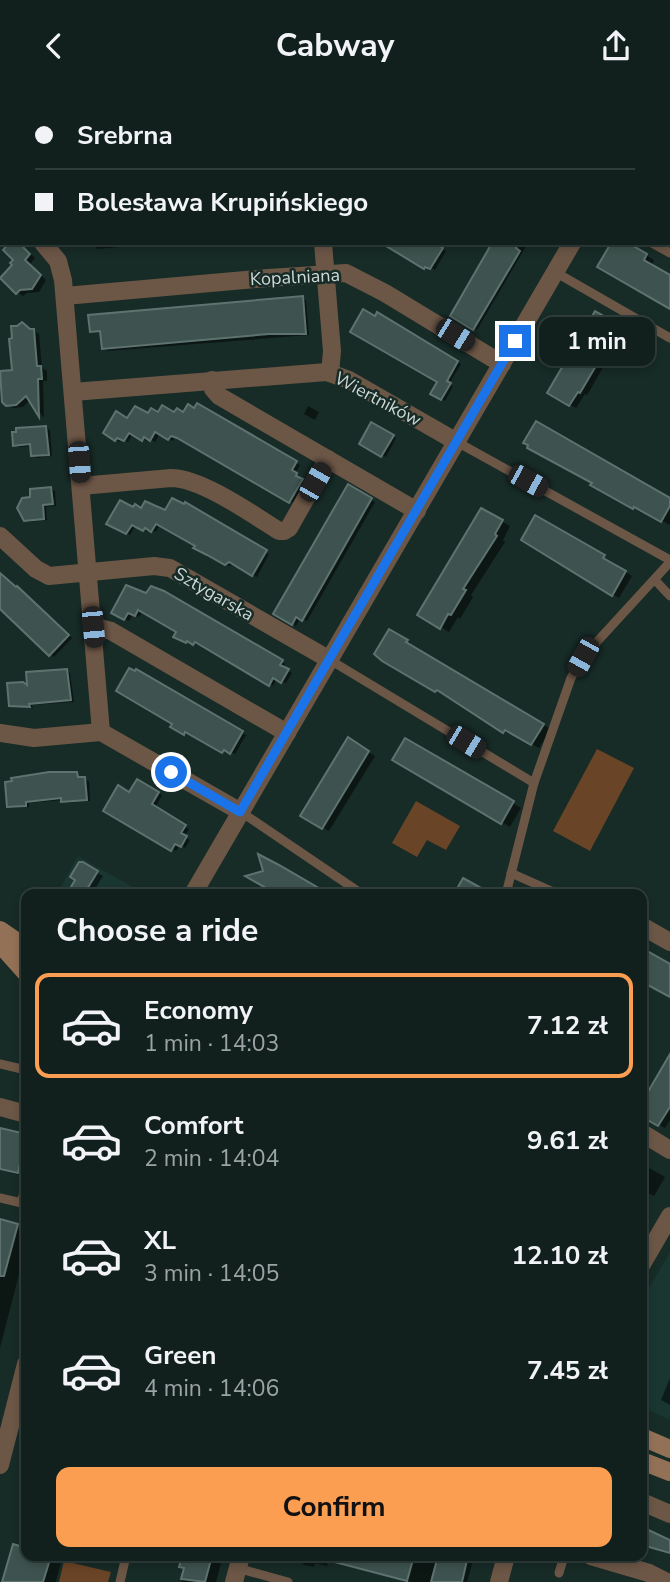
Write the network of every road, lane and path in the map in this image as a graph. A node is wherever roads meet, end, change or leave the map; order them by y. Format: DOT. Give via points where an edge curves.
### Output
graph roads {
  1 [pos="45,245"];
  2 [pos="323,245"];
  3 [pos="571,245"];
  4 [pos="555,272"];
  5 [pos="326,273"];
  6 [pos="65,296"];
  7 [pos="670,338"];
  8 [pos="502,364"];
  9 [pos="330,373"];
  10 [pos="212,380"];
  11 [pos="73,391"];
  12 [pos="457,442"];
  13 [pos="328,459"];
  14 [pos="81,486"];
  15 [pos="416,511"];
  16 [pos="0,536"];
  17 [pos="670,561"];
  18 [pos="88,572"];
  19 [pos="655,580"];
  20 [pos="670,596"];
  21 [pos="93,627"];
  22 [pos="330,660"];
  23 [pos="101,732"];
  24 [pos="0,733"];
  25 [pos="287,733"];
  26 [pos="534,782"];
  27 [pos="240,812"];
  28 [pos="511,873"];
  29 [pos="196,889"];
  30 [pos="355,889"];
  31 [pos="507,889"];
  32 [pos="547,889"];
  33 [pos="647,929"];
  34 [pos="0,930"];
  35 [pos="670,942"];
  36 [pos="0,944"];
  37 [pos="21,945"];
  38 [pos="21,967"];
  39 [pos="0,1064"];
  40 [pos="21,1069"];
  41 [pos="0,1107"];
  42 [pos="21,1113"];
  43 [pos="647,1136"];
  44 [pos="670,1150"];
  45 [pos="0,1198"];
  46 [pos="21,1203"];
  47 [pos="670,1216"];
  48 [pos="647,1255"];
  49 [pos="21,1382"];
  50 [pos="14,1407"];
  51 [pos="647,1439"];
  52 [pos="670,1449"];
  53 [pos="647,1463"];
  54 [pos="0,1465"];
  55 [pos="670,1472"];
  56 [pos="647,1504"];
  57 [pos="670,1514"];
  58 [pos="126,1561"];
  59 [pos="505,1561"];
  60 [pos="563,1561"];
  61 [pos="607,1561"];
  62 [pos="237,1569"];
  63 [pos="559,1573"];
  64 [pos="120,1582"];
  65 [pos="288,1582"];
  66 [pos="499,1582"];
  67 [pos="667,1582"];
  1 -- 6 [label="street" via="60,266"];
  2 -- 5 [label="street"];
  3 -- 4 [label="street"];
  4 -- 7 [label="lane"];
  4 -- 8 [label="street"];
  5 -- 6 [label="street, Kopalniana"];
  5 -- 8 [label="street, Kopalniana" via="355,276"];
  5 -- 9 [label="street"];
  6 -- 11 [label="street"];
  8 -- 12 [label="street"];
  9 -- 10 [label="street, Wiertników"];
  9 -- 12 [label="street, Wiertników"];
  10 -- 11 [label="street, Wiertników"];
  10 -- 13 [label="street" via="220,397"];
  11 -- 14 [label="street"];
  12 -- 15 [label="street"];
  12 -- 17 [label="lane"];
  13 -- 14 [label="street" via="284,531 185,479"];
  13 -- 15 [label="street"];
  14 -- 18 [label="street"];
  15 -- 22 [label="street"];
  16 -- 18 [label="street, Sztygarska" via="47,575"];
  17 -- 19 [label="lane"];
  18 -- 21 [label="street"];
  18 -- 22 [label="street, Sztygarska" via="170,568"];
  19 -- 20 [label="lane"];
  19 -- 26 [label="lane" via="583,657 571,678"];
  21 -- 23 [label="street"];
  21 -- 25 [label="street" via="111,631"];
  22 -- 25 [label="street"];
  22 -- 26 [label="lane"];
  23 -- 24 [label="street" via="34,738"];
  23 -- 27 [label="street"];
  25 -- 27 [label="street"];
  26 -- 28 [label="lane"];
  27 -- 29 [label="street"];
  27 -- 30 [label="lane"];
  28 -- 31 [label="lane"];
  28 -- 32 [label="lane"];
  33 -- 35 [label="street"];
  34 -- 37 [label="street"];
  36 -- 38 [label="street"];
  39 -- 40 [label="lane"];
  41 -- 42 [label="street"];
  43 -- 44 [label="street"];
  45 -- 46 [label="lane"];
  47 -- 48 [label="street"];
  49 -- 50 [label="street"];
  50 -- 54 [label="street"];
  51 -- 52 [label="street"];
  53 -- 55 [label="street"];
  56 -- 57 [label="street"];
  58 -- 64 [label="lane"];
  59 -- 66 [label="street"];
  60 -- 63 [label="lane"];
  61 -- 67 [label="street"];
  62 -- 65 [label="lane"];
}
